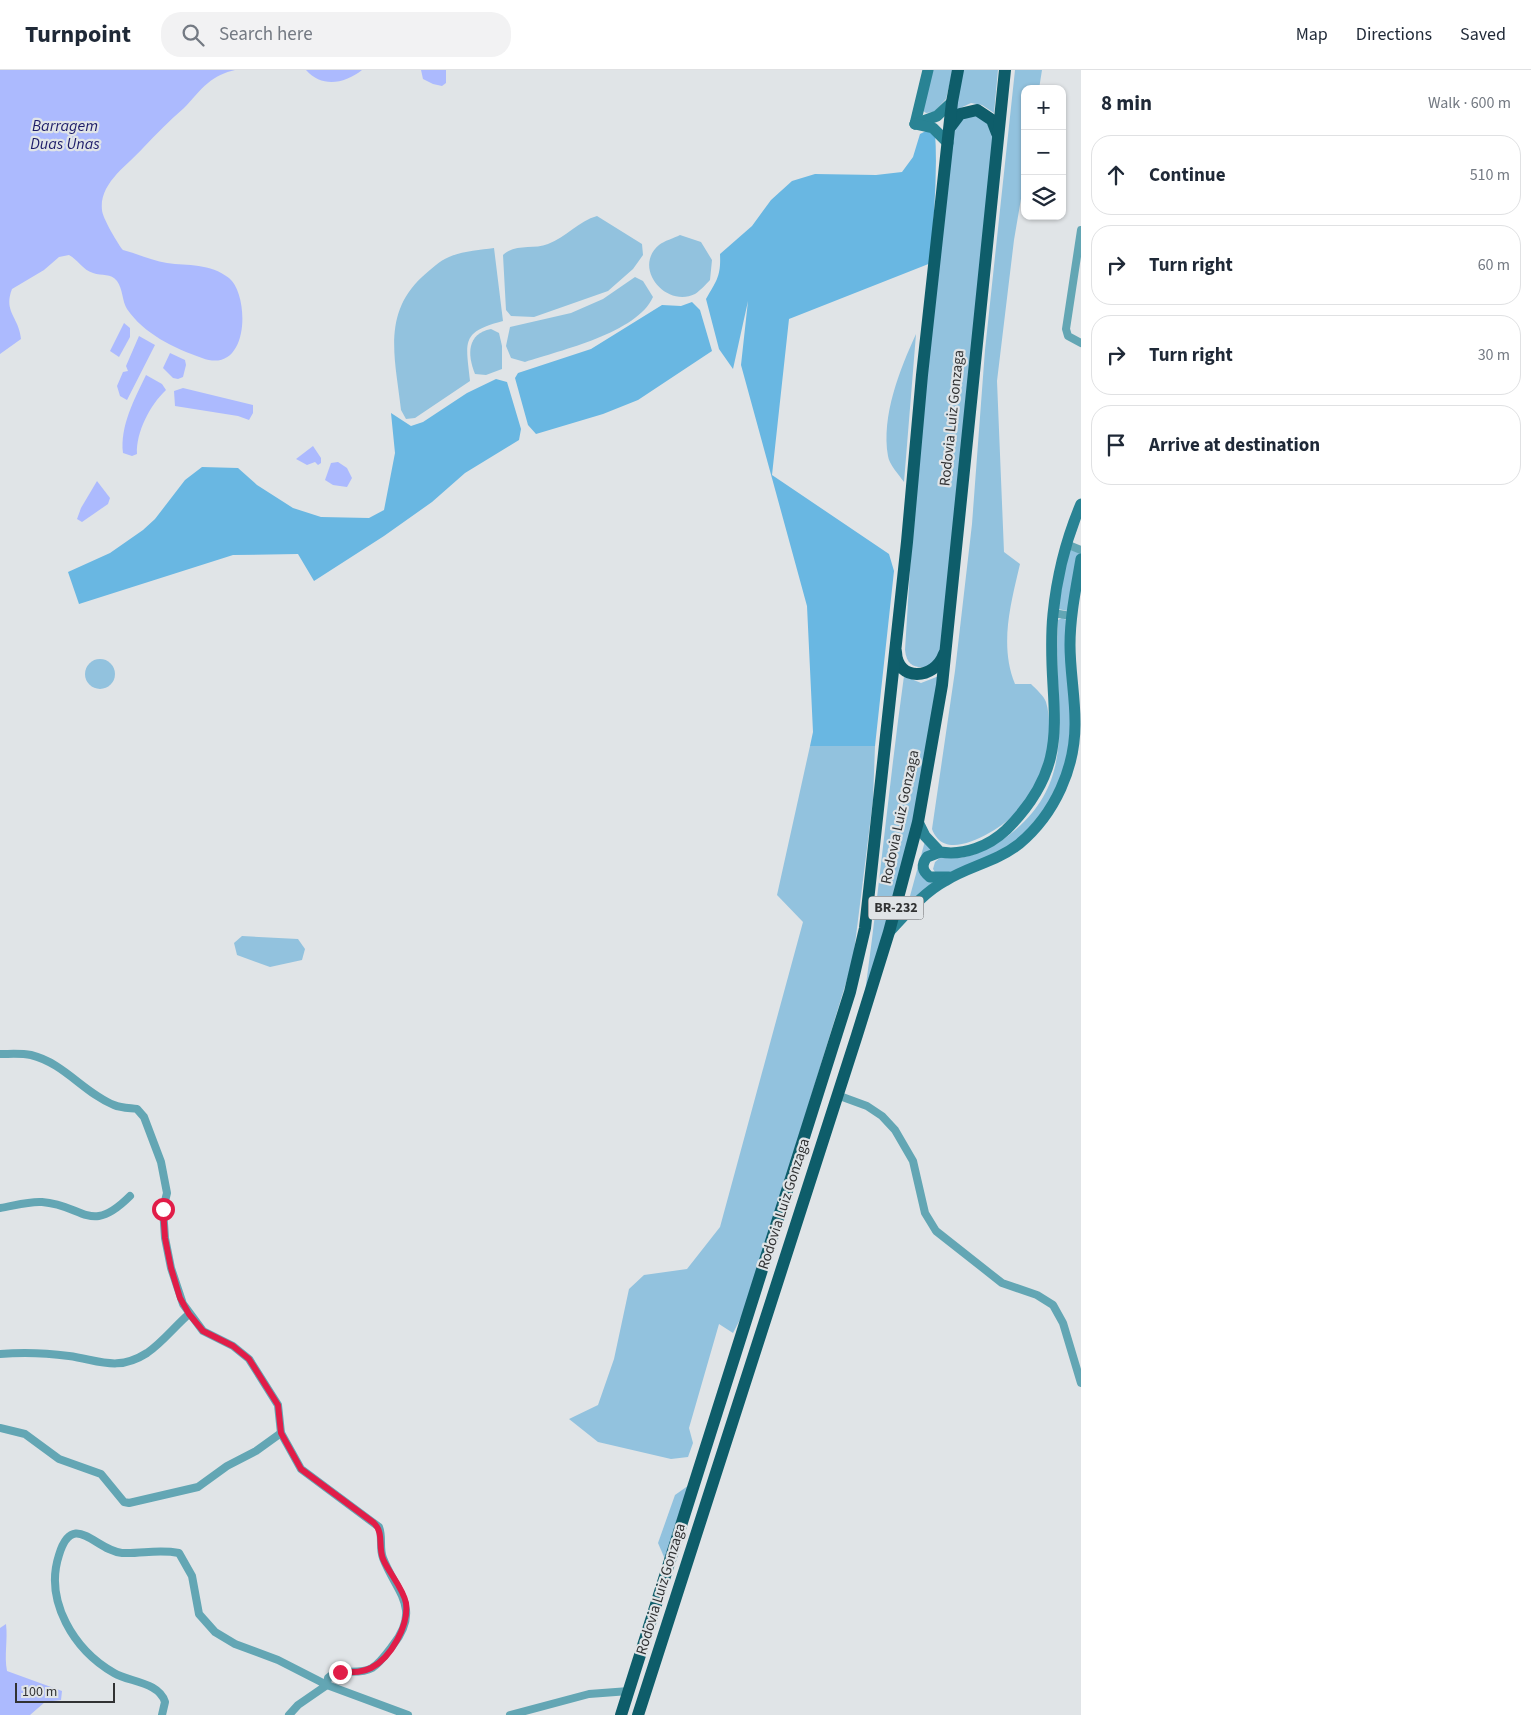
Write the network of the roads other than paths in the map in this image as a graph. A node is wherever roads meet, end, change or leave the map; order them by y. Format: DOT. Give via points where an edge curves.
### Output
graph roads {
  1 [pos="928,70"];
  2 [pos="958,70"];
  3 [pos="1004,70"];
  4 [pos="952,102"];
  5 [pos="915,124"];
  6 [pos="948,139"];
  7 [pos="998,140"];
  8 [pos="1081,230"];
  9 [pos="1081,342"];
  10 [pos="1081,504"];
  11 [pos="1066,544"];
  12 [pos="1081,550"];
  13 [pos="1081,559"];
  14 [pos="1079,577"];
  15 [pos="1053,613"];
  16 [pos="1071,616"];
  17 [pos="896,637"];
  18 [pos="947,644"];
  19 [pos="918,822"];
  20 [pos="940,852"];
  21 [pos="951,877"];
  22 [pos="889,932"];
  23 [pos="0,1054"];
  24 [pos="837,1095"];
  25 [pos="130,1196"];
  26 [pos="0,1208"];
  27 [pos="189,1314"];
  28 [pos="0,1354"];
  29 [pos="1081,1383"];
  30 [pos="0,1428"];
  31 [pos="281,1433"];
  32 [pos="327,1685"];
  33 [pos="629,1691"];
  34 [pos="162,1715"];
  35 [pos="289,1715"];
  36 [pos="408,1715"];
  37 [pos="510,1715"];
  38 [pos="621,1715"];
  39 [pos="638,1715"];
  1 -- 5 [label="main road"];
  2 -- 4 [label="highway, Rodovia Luiz Gonzaga / BR-232"];
  3 -- 7 [label="highway, Rodovia Luiz Gonzaga / BR-232"];
  4 -- 5 [label="main road" via="937,116"];
  4 -- 6 [label="highway, Rodovia Luiz Gonzaga / BR-232"];
  5 -- 6 [label="main road" via="933,128"];
  6 -- 7 [label="highway" via="952,123 960,114 977,110 992,120"];
  6 -- 17 [label="highway, Rodovia Luiz Gonzaga / BR-232"];
  7 -- 18 [label="highway, Rodovia Luiz Gonzaga / BR-232" via="961,480"];
  8 -- 9 [label="street" via="1066,329 1068,336"];
  10 -- 11 [label="main road"];
  11 -- 12 [label="street"];
  11 -- 15 [label="main road" via="1057,578"];
  13 -- 14 [label="main road"];
  14 -- 16 [label="main road"];
  15 -- 16 [label="street"];
  15 -- 20 [label="main road" via="1052,679 1056,734 1044,781 1023,814 1002,834 965,852"];
  16 -- 21 [label="main road" via="1073,749 1056,800 1040,823 1019,843 998,858"];
  17 -- 18 [label="highway" via="898,663 917,674 938,666"];
  17 -- 33 [label="highway, Rodovia Luiz Gonzaga / BR-232" via="866,919 859,957"];
  18 -- 19 [label="highway, Rodovia Luiz Gonzaga / BR-232"];
  19 -- 20 [label="main road" via="925,836"];
  19 -- 22 [label="highway, Rodovia Luiz Gonzaga / BR-232"];
  20 -- 21 [label="main road" via="927,857 924,870 930,877"];
  21 -- 22 [label="main road" via="925,896"];
  22 -- 24 [label="highway, Rodovia Luiz Gonzaga / BR-232"];
  23 -- 27 [label="street" via="21,1054 44,1060 108,1102 137,1109 144,1117 166,1185 163,1222 171,1268 180,1298"];
  24 -- 29 [label="street" via="867,1106 895,1130 913,1162 925,1213 936,1231 1002,1283 1037,1295 1053,1305 1063,1323"];
  24 -- 39 [label="highway, Rodovia Luiz Gonzaga / BR-232"];
  25 -- 26 [label="street" via="116,1210 103,1216 90,1216 42,1202"];
  27 -- 28 [label="street" via="148,1353 119,1363 100,1364 71,1356"];
  27 -- 31 [label="street" via="203,1331 233,1346 249,1359 278,1405"];
  30 -- 31 [label="street" via="24,1434 59,1459 100,1474 129,1504 198,1487"];
  31 -- 32 [label="street" via="301,1469 379,1527 383,1558 405,1601 402,1632 382,1659 364,1670 335,1673 328,1678"];
  32 -- 34 [label="street" via="215,1632 199,1614 192,1576 179,1553 153,1550 121,1553 85,1534 74,1534 65,1540 61,1548 55,1575 60,1608 68,1629 81,1646 108,1669 160,1693 165,1702"];
  32 -- 35 [label="street"];
  32 -- 36 [label="street"];
  33 -- 37 [label="street" via="589,1694"];
  33 -- 38 [label="highway, Rodovia Luiz Gonzaga / BR-232"];
}
